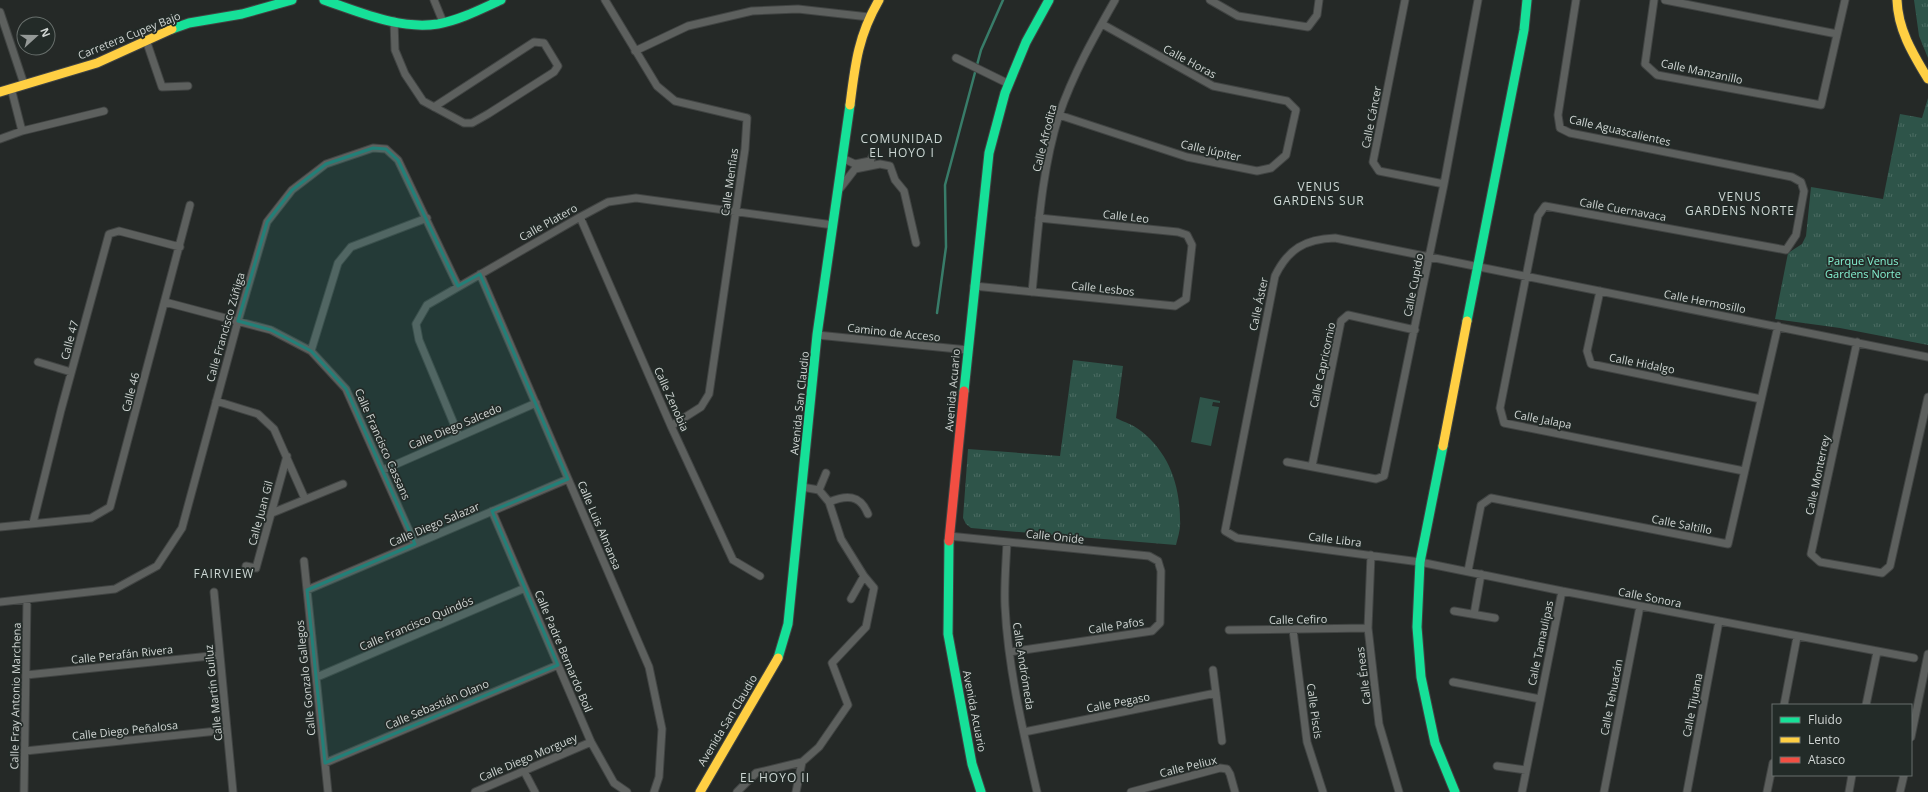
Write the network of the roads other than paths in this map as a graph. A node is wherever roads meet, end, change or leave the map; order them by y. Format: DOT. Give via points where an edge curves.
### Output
graph roads {
  1 [pos="292,0"];
  2 [pos="324,0"];
  3 [pos="434,0"];
  4 [pos="501,0"];
  5 [pos="605,0"];
  6 [pos="879,0"];
  7 [pos="1049,0"];
  8 [pos="1115,0"];
  9 [pos="1210,0"];
  10 [pos="1319,0"];
  11 [pos="1406,0"];
  12 [pos="1478,0"];
  13 [pos="1527,0"];
  14 [pos="1576,0"];
  15 [pos="1654,0"];
  16 [pos="1666,0"];
  17 [pos="1845,0"];
  18 [pos="1897,0"];
  19 [pos="0,12"];
  20 [pos="869,17"];
  21 [pos="394,21"];
  22 [pos="443,22"];
  23 [pos="1102,24"];
  24 [pos="1837,34"];
  25 [pos="146,40"];
  26 [pos="635,51"];
  27 [pos="956,58"];
  28 [pos="1928,79"];
  29 [pos="24,84"];
  30 [pos="1009,84"];
  31 [pos="188,86"];
  32 [pos="11,88"];
  33 [pos="0,92"];
  34 [pos="1274,98"];
  35 [pos="434,107"];
  36 [pos="104,111"];
  37 [pos="1060,115"];
  38 [pos="22,131"];
  39 [pos="0,139"];
  40 [pos="875,151"];
  41 [pos="842,158"];
  42 [pos="1444,184"];
  43 [pos="838,191"];
  44 [pos="190,205"];
  45 [pos="1543,210"];
  46 [pos="736,211"];
  47 [pos="580,217"];
  48 [pos="427,218"];
  49 [pos="1039,218"];
  50 [pos="832,225"];
  51 [pos="916,243"];
  52 [pos="180,247"];
  53 [pos="1773,247"];
  54 [pos="1190,257"];
  55 [pos="1430,257"];
  56 [pos="1478,267"];
  57 [pos="480,274"];
  58 [pos="1526,276"];
  59 [pos="458,286"];
  60 [pos="974,286"];
  61 [pos="1600,291"];
  62 [pos="1032,292"];
  63 [pos="165,302"];
  64 [pos="238,321"];
  65 [pos="1778,326"];
  66 [pos="1415,330"];
  67 [pos="817,335"];
  68 [pos="1857,342"];
  69 [pos="968,350"];
  70 [pos="312,351"];
  71 [pos="1928,357"];
  72 [pos="38,362"];
  73 [pos="71,372"];
  74 [pos="1928,397"];
  75 [pos="1761,399"];
  76 [pos="216,401"];
  77 [pos="536,403"];
  78 [pos="671,426"];
  79 [pos="459,436"];
  80 [pos="287,455"];
  81 [pos="1287,462"];
  82 [pos="1312,466"];
  83 [pos="383,470"];
  84 [pos="1744,471"];
  85 [pos="826,472"];
  86 [pos="568,479"];
  87 [pos="343,484"];
  88 [pos="802,487"];
  89 [pos="819,490"];
  90 [pos="305,499"];
  91 [pos="829,502"];
  92 [pos="492,511"];
  93 [pos="272,513"];
  94 [pos="868,514"];
  95 [pos="33,524"];
  96 [pos="0,527"];
  97 [pos="949,536"];
  98 [pos="1247,540"];
  99 [pos="1007,542"];
  100 [pos="415,544"];
  101 [pos="1371,555"];
  102 [pos="304,561"];
  103 [pos="1158,561"];
  104 [pos="1420,562"];
  105 [pos="246,566"];
  106 [pos="1468,571"];
  107 [pos="1481,574"];
  108 [pos="760,576"];
  109 [pos="864,576"];
  110 [pos="525,588"];
  111 [pos="307,590"];
  112 [pos="1562,591"];
  113 [pos="214,592"];
  114 [pos="27,599"];
  115 [pos="851,599"];
  116 [pos="0,602"];
  117 [pos="1640,606"];
  118 [pos="1454,611"];
  119 [pos="1474,614"];
  120 [pos="1496,618"];
  121 [pos="1719,621"];
  122 [pos="1368,628"];
  123 [pos="1229,630"];
  124 [pos="1293,630"];
  125 [pos="1797,636"];
  126 [pos="1010,652"];
  127 [pos="1877,652"];
  128 [pos="1928,654"];
  129 [pos="220,656"];
  130 [pos="1914,658"];
  131 [pos="558,665"];
  132 [pos="1213,670"];
  133 [pos="26,675"];
  134 [pos="317,677"];
  135 [pos="1453,682"];
  136 [pos="1216,693"];
  137 [pos="1540,699"];
  138 [pos="1784,704"];
  139 [pos="1866,704"];
  140 [pos="227,730"];
  141 [pos="1024,732"];
  142 [pos="1912,732"];
  143 [pos="1222,741"];
  144 [pos="591,742"];
  145 [pos="24,751"];
  146 [pos="802,762"];
  147 [pos="325,763"];
  148 [pos="1497,766"];
  149 [pos="1772,768"];
  150 [pos="1526,770"];
  151 [pos="524,771"];
  152 [pos="1852,776"];
  153 [pos="1904,776"];
  154 [pos="24,792"];
  155 [pos="233,792"];
  156 [pos="328,792"];
  157 [pos="475,792"];
  158 [pos="535,792"];
  159 [pos="627,792"];
  160 [pos="654,792"];
  161 [pos="700,792"];
  162 [pos="737,792"];
  163 [pos="796,792"];
  164 [pos="981,792"];
  165 [pos="1037,792"];
  166 [pos="1131,792"];
  167 [pos="1235,792"];
  168 [pos="1323,792"];
  169 [pos="1400,792"];
  170 [pos="1455,792"];
  171 [pos="1522,792"];
  172 [pos="1604,792"];
  173 [pos="1687,792"];
  174 [pos="1767,792"];
  175 [pos="1849,792"];
  176 [pos="1900,792"];
  1 -- 25 [label="street, Carretera Cupey Bajo" via="242,14 189,23"];
  2 -- 21 [label="street"];
  3 -- 22 [label="street"];
  4 -- 22 [label="street"];
  5 -- 26 [label="street, Calle Menfias"];
  6 -- 20 [label="street, Avenida San Claudio"];
  7 -- 30 [label="street, Avenida Acuario" via="1026,42"];
  8 -- 23 [label="street, Calle Afrodita"];
  9 -- 10 [label="street" via="1238,16 1308,27 1317,16"];
  11 -- 42 [label="street, Calle Cáncer" via="1373,162 1379,171"];
  12 -- 42 [label="street, Calle Cupido"];
  13 -- 56 [label="street" via="1524,30"];
  14 -- 53 [label="street, Calle Aguascalientes" via="1558,115 1560,128 1570,133 1792,177 1801,182 1804,191 1796,235 1786,250"];
  15 -- 24 [label="street, Calle Manzanillo" via="1645,64 1657,75 1822,105"];
  16 -- 24 [label="street"];
  17 -- 24 [label="street"];
  18 -- 28 [label="street" via="1906,42"];
  19 -- 29 [label="street"];
  20 -- 26 [label="street" via="798,9 752,11 688,26"];
  20 -- 41 [label="street, Avenida San Claudio" via="856,56"];
  21 -- 22 [label="street" via="414,25"];
  21 -- 35 [label="street" via="395,50 405,74 423,101"];
  23 -- 34 [label="street, Calle Horas" via="1212,86"];
  23 -- 37 [label="street, Calle Afrodita" via="1077,70"];
  25 -- 29 [label="street, Carretera Cupey Bajo" via="97,63"];
  25 -- 31 [label="street" via="162,88"];
  26 -- 46 [label="street, Calle Menfias" via="657,86 675,102 747,118"];
  27 -- 30 [label="street"];
  29 -- 32 [label="street, Carretera Cupey Bajo"];
  30 -- 60 [label="street, Avenida Acuario" via="989,153"];
  32 -- 33 [label="street, Carretera Cupey Bajo"];
  32 -- 38 [label="street"];
  34 -- 37 [label="street, Calle Júpiter" via="1287,101 1296,110 1286,155 1271,168 1257,171 1187,157"];
  35 -- 35 [label="street" via="534,42 544,44 558,66 554,72 472,123 464,123"];
  36 -- 38 [label="street"];
  37 -- 49 [label="street, Calle Afrodita" via="1047,161"];
  38 -- 39 [label="street"];
  40 -- 41 [label="street" via="870,161 855,164"];
  41 -- 43 [label="street, Avenida San Claudio"];
  42 -- 55 [label="street, Calle Cupido"];
  43 -- 50 [label="street, Avenida San Claudio"];
  43 -- 51 [label="street" via="855,170 880,164 890,166 895,180 904,191"];
  44 -- 52 [label="street, Calle 46"];
  45 -- 53 [label="street, Calle Cuernavaca" via="1545,206"];
  45 -- 58 [label="street, Calle Jalapa" via="1538,216"];
  46 -- 47 [label="street, Calle Platero" via="636,198 608,202"];
  46 -- 50 [label="street, Calle Platero"];
  46 -- 78 [label="street, Calle Menfias" via="709,394 701,407"];
  47 -- 57 [label="street, Calle Platero"];
  47 -- 78 [label="street, Calle Zenobia"];
  48 -- 59 [label="street, Calle Francisco Zúñiga"];
  48 -- 64 [label="street, Calle Francisco Zúñiga" via="398,160 386,149 373,148 326,164 292,190 267,222"];
  48 -- 70 [label="street" via="351,247 338,263"];
  49 -- 54 [label="street, Calle Leo" via="1178,232 1187,235 1192,245"];
  49 -- 62 [label="street, Calle Afrodita"];
  50 -- 67 [label="street, Avenida San Claudio"];
  52 -- 63 [label="street, Calle 46"];
  52 -- 73 [label="street, Calle 47" via="119,231 109,234"];
  54 -- 62 [label="street, Calle Lesbos" via="1186,299 1175,306"];
  55 -- 56 [label="street, Calle Áster"];
  55 -- 66 [label="street, Calle Cupido"];
  55 -- 98 [label="street, Calle Áster" via="1335,238 1319,239 1298,246 1282,262 1274,276 1225,531"];
  56 -- 58 [label="street, Calle Hermosillo"];
  56 -- 104 [label="street"];
  57 -- 59 [label="street, Calle Platero"];
  57 -- 77 [label="street, Calle Luis Almansa"];
  58 -- 61 [label="street, Calle Hermosillo"];
  58 -- 84 [label="street, Calle Jalapa" via="1500,408 1504,423"];
  59 -- 79 [label="street, Calle Platero" via="427,305 416,324 419,340"];
  60 -- 62 [label="street, Calle Lesbos"];
  60 -- 69 [label="street, Avenida Acuario"];
  61 -- 65 [label="street, Calle Hermosillo"];
  61 -- 75 [label="street, Calle Hidalgo" via="1587,351 1591,364"];
  63 -- 64 [label="street, Calle Francisco Cassans"];
  63 -- 95 [label="street, Calle 46" via="110,507 91,518"];
  64 -- 70 [label="street, Calle Francisco Cassans" via="271,330"];
  64 -- 76 [label="street, Calle Francisco Zúñiga"];
  65 -- 68 [label="street, Calle Hermosillo"];
  65 -- 75 [label="street, Calle Saltillo"];
  66 -- 82 [label="street, Calle Cupido" via="1384,476 1376,479"];
  66 -- 82 [label="street, Calle Capricornio" via="1348,315 1341,321"];
  67 -- 69 [label="street, Camino de Acceso"];
  67 -- 88 [label="street, Avenida San Claudio"];
  68 -- 71 [label="street, Calle Hermosillo"];
  68 -- 74 [label="street, Calle Monterrey" via="1811,554 1820,562 1882,573 1890,566"];
  69 -- 97 [label="street, Avenida Acuario"];
  70 -- 83 [label="street, Calle Francisco Cassans" via="346,389"];
  72 -- 73 [label="street"];
  73 -- 95 [label="street, Calle 47"];
  75 -- 84 [label="street, Calle Saltillo"];
  76 -- 80 [label="street" via="258,414 274,429"];
  76 -- 114 [label="street, Calle Francisco Zúñiga" via="182,528 157,566 115,589"];
  77 -- 79 [label="street, Calle Diego Salcedo"];
  77 -- 86 [label="street, Calle Luis Almansa"];
  78 -- 108 [label="street, Calle Zenobia" via="733,560"];
  79 -- 83 [label="street, Calle Diego Salcedo"];
  80 -- 90 [label="street"];
  80 -- 93 [label="street, Calle Juan Gil"];
  81 -- 82 [label="street, Calle Cupido"];
  83 -- 100 [label="street, Calle Francisco Cassans"];
  84 -- 106 [label="street, Calle Saltillo" via="1728,544 1491,498 1481,505"];
  85 -- 89 [label="street"];
  86 -- 92 [label="street, Calle Diego Salazar"];
  86 -- 160 [label="street, Calle Luis Almansa" via="649,667 662,729 659,777"];
  87 -- 90 [label="street"];
  88 -- 89 [label="street"];
  88 -- 161 [label="street, Avenida San Claudio" via="788,624 779,655 751,708 711,770"];
  89 -- 91 [label="street"];
  90 -- 93 [label="street"];
  91 -- 94 [label="street" via="842,497 854,498 865,506"];
  91 -- 109 [label="street" via="841,539"];
  92 -- 100 [label="street, Calle Diego Salazar"];
  92 -- 110 [label="street, Calle Padre Bernardo Boil"];
  93 -- 105 [label="street, Calle Juan Gil" via="256,568"];
  95 -- 96 [label="street, Calle 46"];
  97 -- 99 [label="street, Calle Onide"];
  97 -- 164 [label="street, Avenida Acuario" via="948,634 972,764"];
  98 -- 101 [label="street, Calle Libra"];
  99 -- 103 [label="street, Calle Onide" via="1149,556"];
  99 -- 126 [label="street, Calle Andrómeda" via="1005,606"];
  100 -- 111 [label="street, Calle Diego Salazar"];
  101 -- 104 [label="street, Calle Libra"];
  101 -- 122 [label="street, Calle Éneas"];
  102 -- 111 [label="street, Calle Gonzalo Gallegos"];
  103 -- 126 [label="street, Calle Pafos" via="1161,571 1160,623 1152,631"];
  104 -- 106 [label="street, Calle Sonora"];
  104 -- 170 [label="street" via="1417,627 1421,677 1435,743"];
  106 -- 107 [label="street, Calle Sonora"];
  107 -- 112 [label="street, Calle Sonora"];
  107 -- 119 [label="street"];
  109 -- 115 [label="street"];
  109 -- 146 [label="street" via="874,588 866,627 832,663 848,705 819,747"];
  110 -- 131 [label="street, Calle Padre Bernardo Boil"];
  110 -- 134 [label="street, Calle Francisco Quindós"];
  111 -- 134 [label="street, Calle Gonzalo Gallegos"];
  112 -- 117 [label="street, Calle Sonora"];
  112 -- 137 [label="street, Calle Tamaulipas"];
  113 -- 129 [label="street, Calle Martín Guiluz"];
  114 -- 116 [label="street, Calle Francisco Zúñiga"];
  114 -- 133 [label="street, Calle Fray Antonio Marchena"];
  117 -- 121 [label="street, Calle Sonora"];
  117 -- 172 [label="street, Calle Tehuacán"];
  118 -- 119 [label="street"];
  119 -- 120 [label="street"];
  121 -- 125 [label="street, Calle Sonora"];
  121 -- 173 [label="street, Calle Tijuana"];
  122 -- 124 [label="street, Calle Cefiro"];
  122 -- 169 [label="street, Calle Éneas" via="1379,724"];
  123 -- 124 [label="street, Calle Cefiro"];
  124 -- 168 [label="street, Calle Piscis" via="1307,742"];
  125 -- 127 [label="street, Calle Sonora"];
  125 -- 138 [label="street"];
  126 -- 141 [label="street, Calle Andrómeda"];
  127 -- 130 [label="street, Calle Sonora"];
  127 -- 139 [label="street"];
  128 -- 142 [label="street"];
  129 -- 133 [label="street, Calle Perafán Rivera"];
  129 -- 140 [label="street, Calle Martín Guiluz"];
  131 -- 144 [label="street, Calle Padre Bernardo Boil"];
  131 -- 147 [label="street, Calle Sebastián Olano"];
  132 -- 136 [label="street"];
  133 -- 145 [label="street, Calle Fray Antonio Marchena"];
  134 -- 147 [label="street, Calle Gonzalo Gallegos"];
  135 -- 137 [label="street, Calle Tamaulipas"];
  136 -- 141 [label="street, Calle Pegaso"];
  136 -- 143 [label="street"];
  137 -- 150 [label="street, Calle Tamaulipas"];
  140 -- 145 [label="street, Calle Diego Peñalosa"];
  140 -- 155 [label="street, Calle Martín Guiluz"];
  141 -- 165 [label="street, Calle Andrómeda"];
  144 -- 151 [label="street, Calle Diego Morguey"];
  144 -- 159 [label="street, Calle Padre Bernardo Boil" via="614,783"];
  145 -- 154 [label="street, Calle Fray Antonio Marchena"];
  146 -- 162 [label="street" via="756,773"];
  146 -- 163 [label="street"];
  147 -- 156 [label="street, Calle Gonzalo Gallegos"];
  148 -- 150 [label="street"];
  149 -- 174 [label="street"];
  150 -- 171 [label="street, Calle Tamaulipas"];
  151 -- 157 [label="street, Calle Diego Morguey"];
  151 -- 158 [label="street"];
  152 -- 175 [label="street"];
  153 -- 176 [label="street"];
  166 -- 167 [label="street, Calle Peliux" via="1220,768 1226,769 1230,774"];
}
